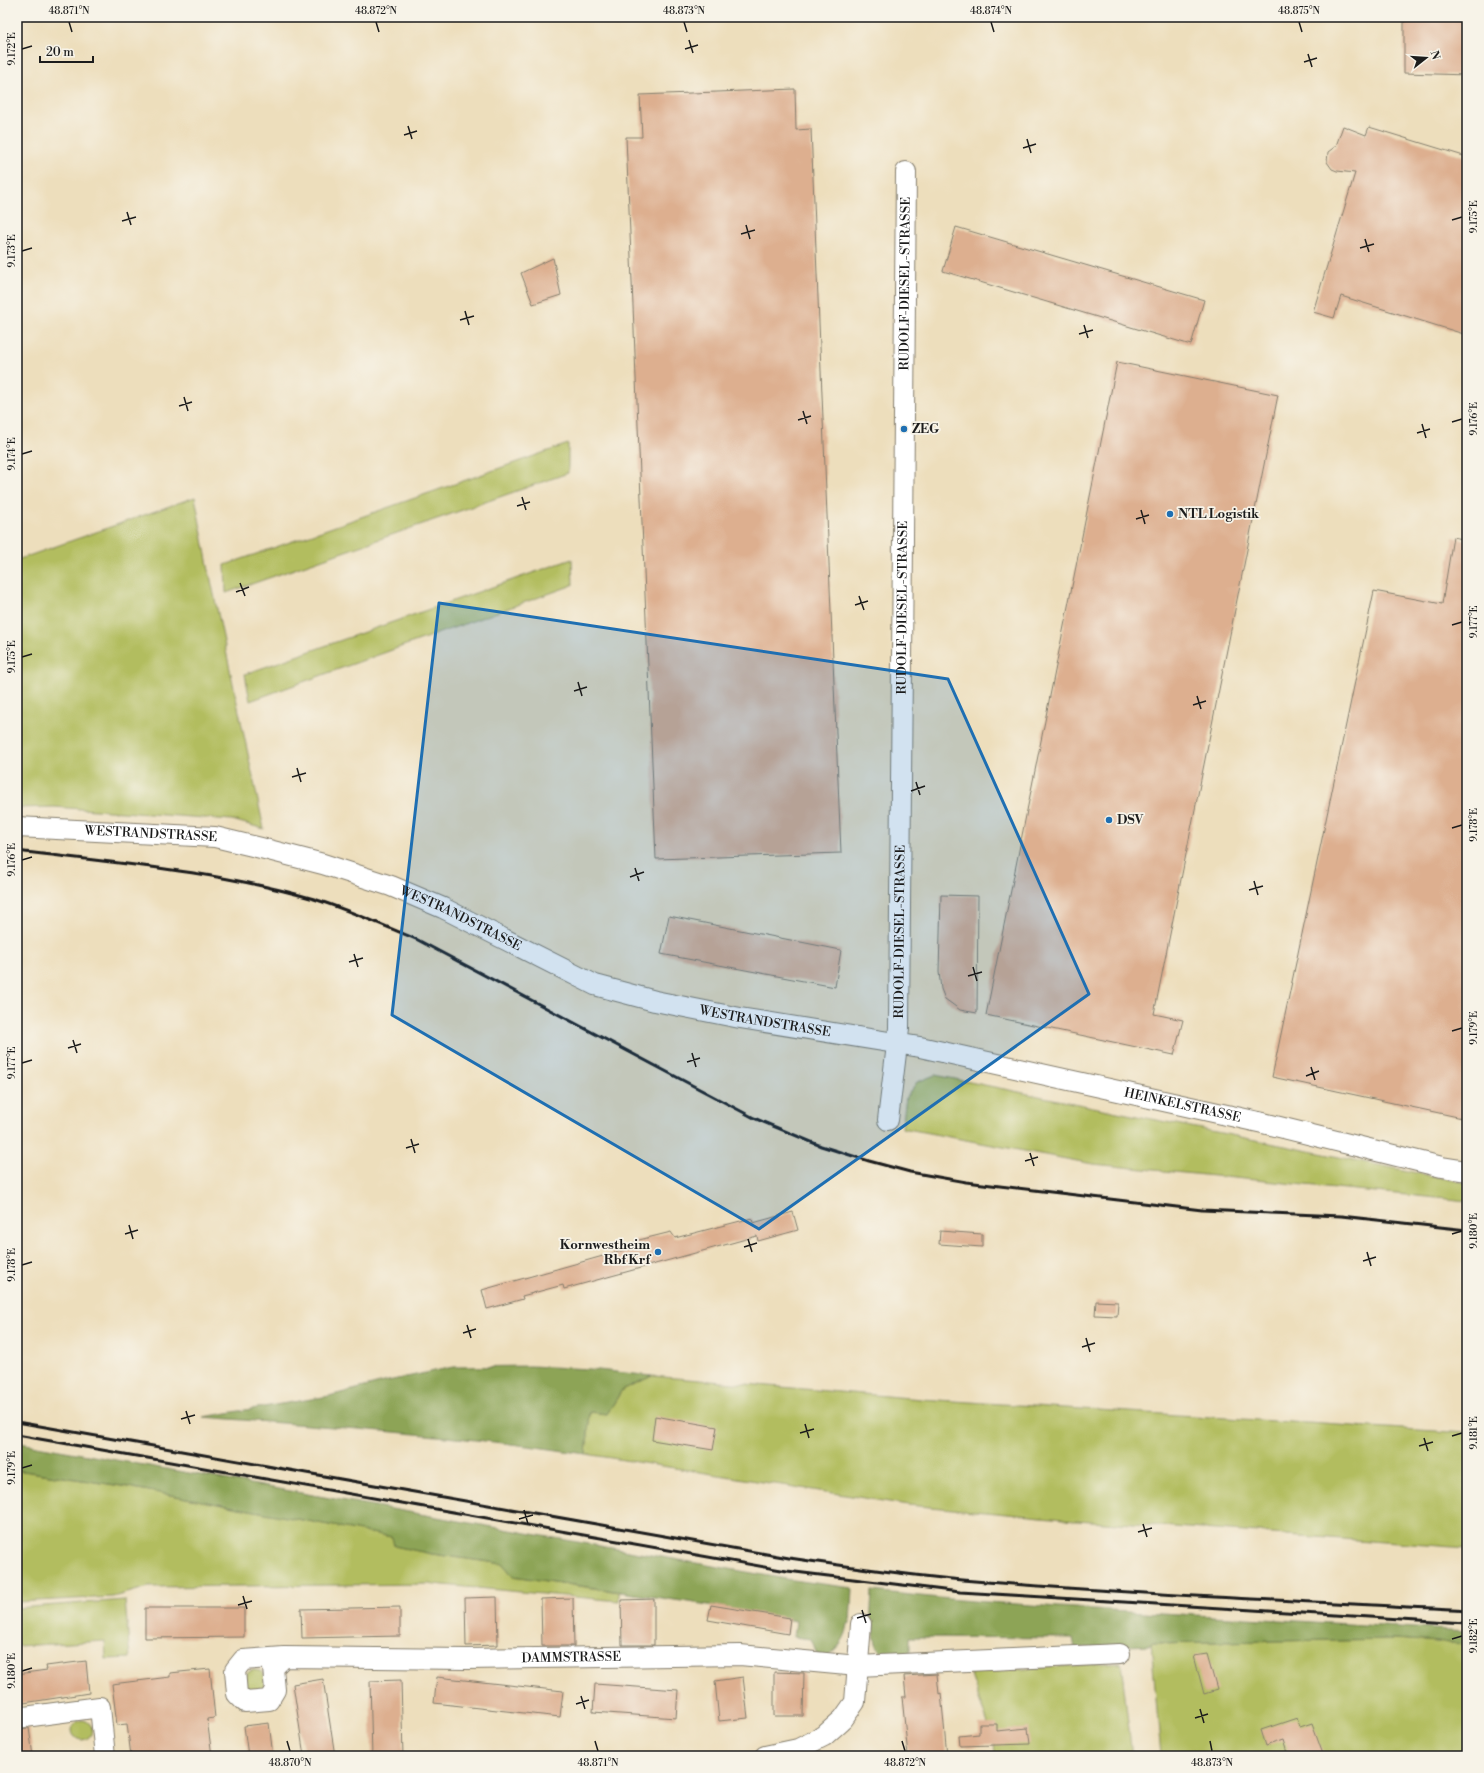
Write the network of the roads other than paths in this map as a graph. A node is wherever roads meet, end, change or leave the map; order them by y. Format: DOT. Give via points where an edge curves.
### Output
graph roads {
  1 [pos="906,172"];
  2 [pos="17,827"];
  3 [pos="898,1043"];
  4 [pos="888,1120"];
  5 [pos="1467,1172"];
  6 [pos="861,1624"];
  7 [pos="1120,1654"];
  8 [pos="284,1657"];
  9 [pos="858,1666"];
  10 [pos="17,1718"];
  11 [pos="106,1756"];
  12 [pos="765,1756"];
  1 -- 3 [label="street, RUDOLF-DIESEL-STRASSE"];
  2 -- 3 [label="street, WESTRANDSTRASSE" via="215,837 261,848 323,864 391,886 443,908 595,985 655,1001 740,1018"];
  3 -- 4 [label="street, RUDOLF-DIESEL-STRASSE"];
  3 -- 5 [label="street, HEINKELSTRASSE" via="1263,1123"];
  6 -- 9 [label="street"];
  7 -- 9 [label="street, DAMMSTRASSE"];
  8 -- 9 [label="street, DAMMSTRASSE" via="467,1659 740,1654"];
  9 -- 12 [label="street" via="855,1702 843,1719 824,1736 798,1749"];
  10 -- 11 [label="street" via="100,1707"];
}
